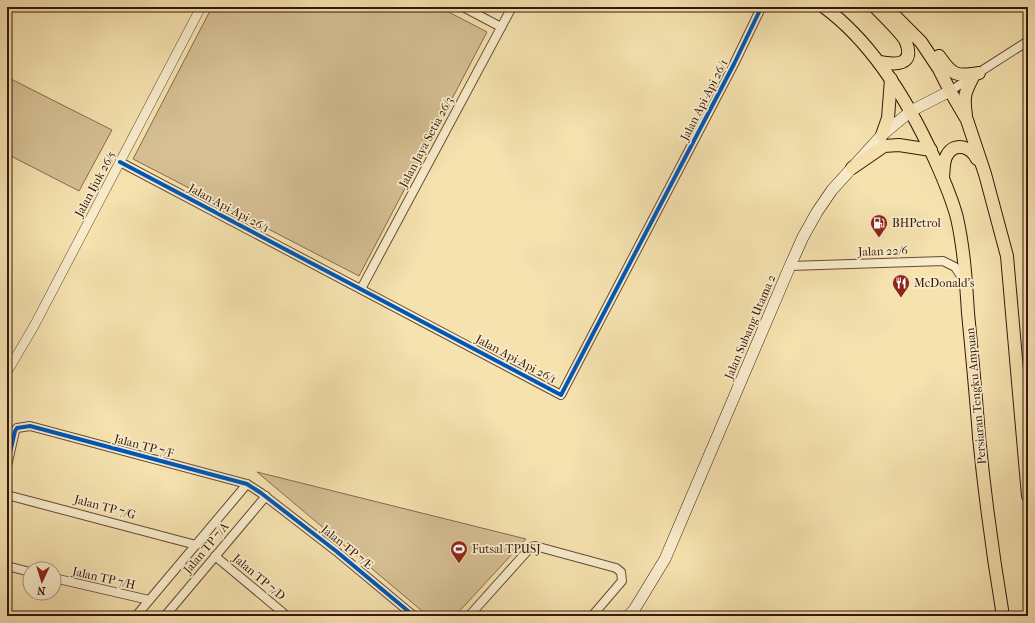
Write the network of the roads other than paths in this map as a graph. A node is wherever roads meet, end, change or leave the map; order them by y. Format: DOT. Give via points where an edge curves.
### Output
graph roads {
  1 [pos="201,7"];
  2 [pos="463,7"];
  3 [pos="512,7"];
  4 [pos="824,7"];
  5 [pos="875,7"];
  6 [pos="886,7"];
  7 [pos="760,9"];
  8 [pos="501,27"];
  9 [pos="1028,41"];
  10 [pos="921,42"];
  11 [pos="879,62"];
  12 [pos="977,74"];
  13 [pos="891,79"];
  14 [pos="950,91"];
  15 [pos="911,112"];
  16 [pos="967,120"];
  17 [pos="882,135"];
  18 [pos="931,150"];
  19 [pos="120,162"];
  20 [pos="852,168"];
  21 [pos="985,174"];
  22 [pos="943,177"];
  23 [pos="790,266"];
  24 [pos="966,283"];
  25 [pos="361,288"];
  26 [pos="7,372"];
  27 [pos="7,466"];
  28 [pos="247,484"];
  29 [pos="7,495"];
  30 [pos="266,496"];
  31 [pos="1028,496"];
  32 [pos="196,545"];
  33 [pos="215,556"];
  34 [pos="7,566"];
  35 [pos="22,570"];
  36 [pos="62,580"];
  37 [pos="149,600"];
  38 [pos="136,616"];
  39 [pos="165,616"];
  40 [pos="287,616"];
  41 [pos="414,616"];
  42 [pos="469,616"];
  43 [pos="592,616"];
  44 [pos="628,616"];
  45 [pos="1002,616"];
  1 -- 19 [label="street, Jalan Ijuk 26/5"];
  2 -- 8 [label="street"];
  3 -- 8 [label="street, Jalan Jaya Setia 26/3"];
  4 -- 11 [label="main road" via="839,18"];
  5 -- 11 [label="main road" via="906,41 908,54 900,64"];
  6 -- 10 [label="main road"];
  7 -- 25 [label="street, Jalan Api-Api 26/1" via="731,70 562,395"];
  8 -- 25 [label="street, Jalan Jaya Setia 26/3"];
  9 -- 12 [label="street"];
  10 -- 12 [label="main road" via="936,52 950,71 966,75"];
  10 -- 14 [label="main road"];
  11 -- 13 [label="main road"];
  12 -- 14 [label="street"];
  12 -- 16 [label="main road" via="966,90 964,102"];
  13 -- 15 [label="main road"];
  13 -- 17 [label="main road" via="888,118"];
  14 -- 15 [label="main road, Jalan Subang Utama 2"];
  14 -- 16 [label="main road"];
  15 -- 17 [label="main road, Jalan Subang Utama 2"];
  15 -- 18 [label="main road"];
  16 -- 21 [label="main road"];
  17 -- 20 [label="main road, Jalan Subang Utama 2"];
  18 -- 20 [label="main road" via="899,145 884,146"];
  18 -- 22 [label="main road, Persiaran Tengku Ampuan"];
  19 -- 25 [label="street, Jalan Api-Api 26/1"];
  19 -- 26 [label="street, Jalan Ijuk 26/5"];
  20 -- 23 [label="main road, Jalan Subang Utama 2" via="816,212"];
  21 -- 22 [label="main road" via="974,153 958,147 947,155"];
  21 -- 31 [label="main road" via="1007,256"];
  22 -- 24 [label="main road, Persiaran Tengku Ampuan" via="957,217"];
  23 -- 24 [label="street, Jalan 22/6" via="943,261 955,267"];
  23 -- 44 [label="main road, Jalan Subang Utama 2" via="665,559"];
  24 -- 45 [label="main road, Persiaran Tengku Ampuan" via="982,466"];
  27 -- 28 [label="street, Jalan TP 7/F" via="17,428 30,426"];
  28 -- 30 [label="street, Jalan TP 7/F"];
  28 -- 32 [label="street"];
  29 -- 32 [label="street, Jalan TP 7/G"];
  30 -- 33 [label="street, Jalan TP 7/A"];
  30 -- 41 [label="street, Jalan TP 7/E"];
  32 -- 37 [label="street"];
  33 -- 39 [label="street, Jalan TP 7/A"];
  33 -- 40 [label="street, Jalan TP 7/D"];
  34 -- 35 [label="street"];
  36 -- 37 [label="street, Jalan TP 7/H"];
  37 -- 38 [label="street"];
  42 -- 43 [label="street" via="530,548 535,546 616,568 621,572 622,581"];
}
